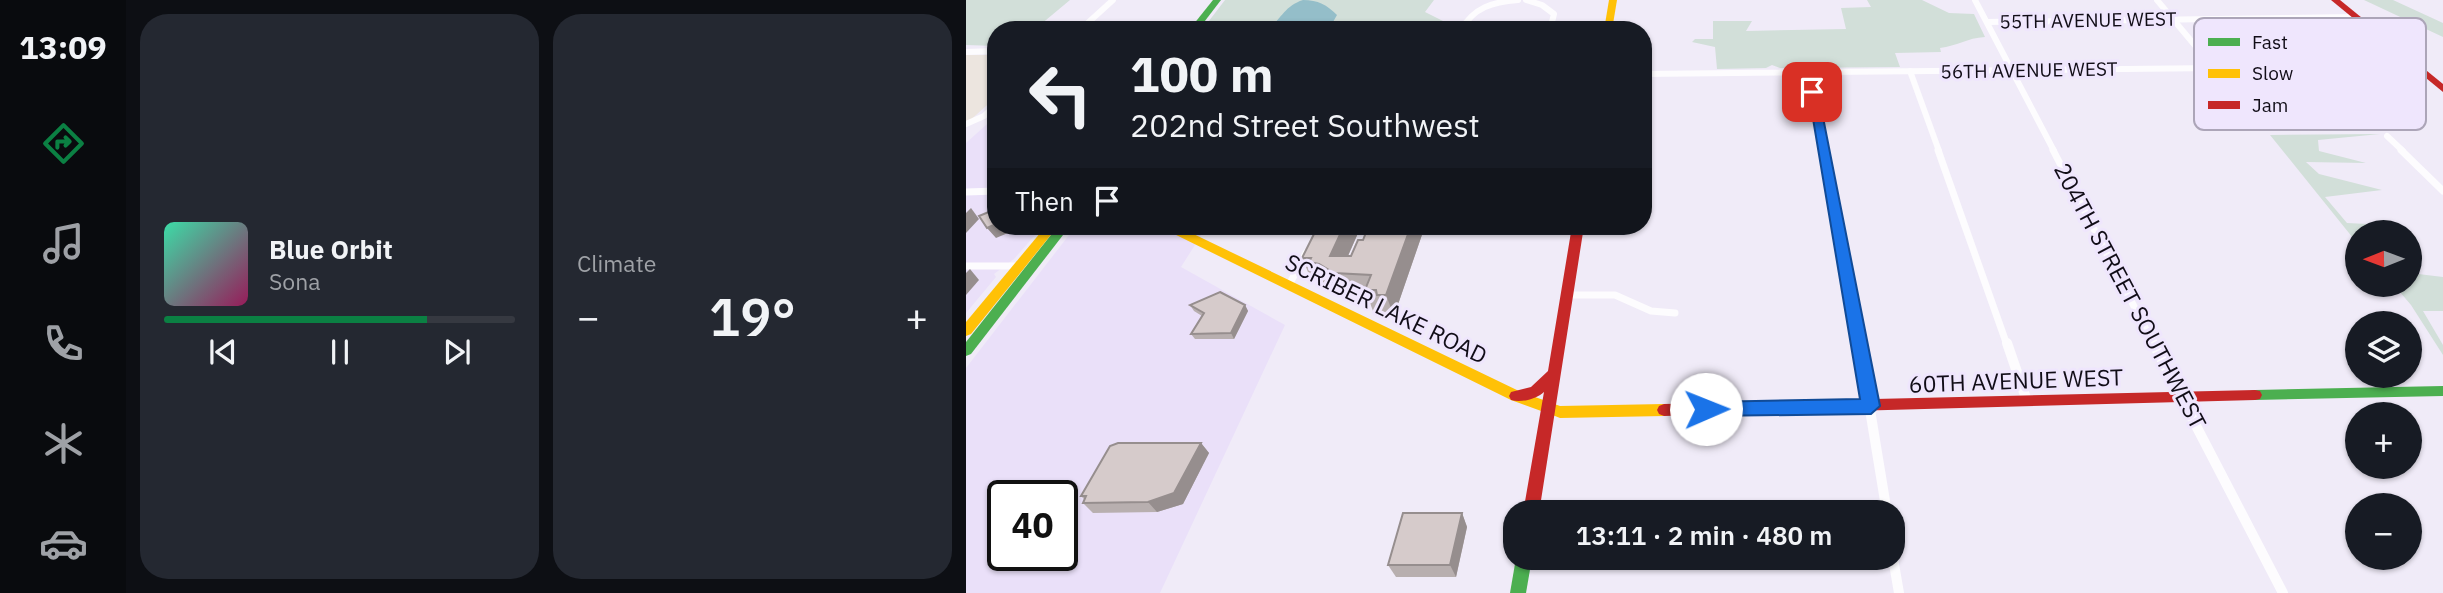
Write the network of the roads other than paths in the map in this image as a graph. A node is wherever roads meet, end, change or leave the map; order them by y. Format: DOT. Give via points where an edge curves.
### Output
graph roads {
  1 [pos="1113,0"];
  2 [pos="1217,0"];
  3 [pos="1518,0"];
  4 [pos="1526,0"];
  5 [pos="1613,0"];
  6 [pos="1975,0"];
  7 [pos="2157,0"];
  8 [pos="2335,0"];
  9 [pos="2356,17"];
  10 [pos="2265,18"];
  11 [pos="2174,19"];
  12 [pos="2194,19"];
  13 [pos="1090,21"];
  14 [pos="1200,21"];
  15 [pos="1466,21"];
  16 [pos="1552,21"];
  17 [pos="1610,21"];
  18 [pos="1987,22"];
  19 [pos="2194,44"];
  20 [pos="987,51"];
  21 [pos="966,52"];
  22 [pos="2194,67"];
  23 [pos="1910,71"];
  24 [pos="2011,71"];
  25 [pos="1809,73"];
  26 [pos="1652,74"];
  27 [pos="2426,75"];
  28 [pos="2443,89"];
  29 [pos="987,113"];
  30 [pos="966,124"];
  31 [pos="2387,136"];
  32 [pos="987,191"];
  33 [pos="2443,191"];
  34 [pos="966,192"];
  35 [pos="1046,235"];
  36 [pos="1056,235"];
  37 [pos="1186,235"];
  38 [pos="1577,235"];
  39 [pos="1310,246"];
  40 [pos="966,266"];
  41 [pos="1021,272"];
  42 [pos="1289,285"];
  43 [pos="1567,295"];
  44 [pos="1675,313"];
  45 [pos="966,331"];
  46 [pos="966,351"];
  47 [pos="1555,371"];
  48 [pos="2443,391"];
  49 [pos="1516,396"];
  50 [pos="2184,398"];
  51 [pos="2027,401"];
  52 [pos="1871,406"];
  53 [pos="1549,410"];
  54 [pos="1533,500"];
  55 [pos="1885,500"];
  56 [pos="1522,570"];
  57 [pos="1896,570"];
  58 [pos="1518,593"];
  59 [pos="1899,593"];
  60 [pos="2283,593"];
  1 -- 13 [label="street"];
  2 -- 14 [label="street"];
  3 -- 15 [label="street" via="1481,7"];
  4 -- 16 [label="street" via="1554,14"];
  5 -- 17 [label="street"];
  6 -- 18 [label="street, 204TH STREET SOUTHWEST"];
  7 -- 11 [label="street"];
  8 -- 9 [label="street"];
  9 -- 10 [label="street, 55TH AVENUE WEST"];
  11 -- 12 [label="street, 55TH AVENUE WEST"];
  11 -- 18 [label="street, 55TH AVENUE WEST"];
  11 -- 19 [label="street"];
  18 -- 24 [label="street, 204TH STREET SOUTHWEST"];
  20 -- 21 [label="street"];
  22 -- 24 [label="street, 56TH AVENUE WEST"];
  23 -- 24 [label="street, 56TH AVENUE WEST"];
  23 -- 25 [label="street, 56TH AVENUE WEST"];
  23 -- 51 [label="street"];
  24 -- 50 [label="street, 204TH STREET SOUTHWEST"];
  25 -- 26 [label="street, 56TH AVENUE WEST"];
  25 -- 52 [label="street"];
  27 -- 28 [label="street"];
  29 -- 30 [label="street"];
  31 -- 33 [label="street"];
  32 -- 34 [label="street"];
  35 -- 41 [label="street"];
  36 -- 41 [label="street"];
  37 -- 42 [label="street, SCRIBER LAKE ROAD"];
  38 -- 43 [label="street"];
  39 -- 42 [label="street"];
  40 -- 41 [label="street"];
  41 -- 45 [label="street"];
  41 -- 46 [label="street"];
  42 -- 49 [label="street, SCRIBER LAKE ROAD"];
  43 -- 44 [label="street" via="1615,295 1650,311"];
  43 -- 47 [label="street"];
  47 -- 49 [label="street" via="1535,392"];
  47 -- 53 [label="street"];
  48 -- 50 [label="street, 60TH AVENUE WEST"];
  49 -- 53 [label="street, SCRIBER LAKE ROAD"];
  50 -- 51 [label="street, 60TH AVENUE WEST"];
  50 -- 60 [label="street, 204TH STREET SOUTHWEST"];
  51 -- 52 [label="street, 60TH AVENUE WEST"];
  52 -- 53 [label="street, 60TH AVENUE WEST"];
  52 -- 55 [label="street"];
  53 -- 54 [label="street"];
  56 -- 58 [label="street"];
  57 -- 59 [label="street"];
}
